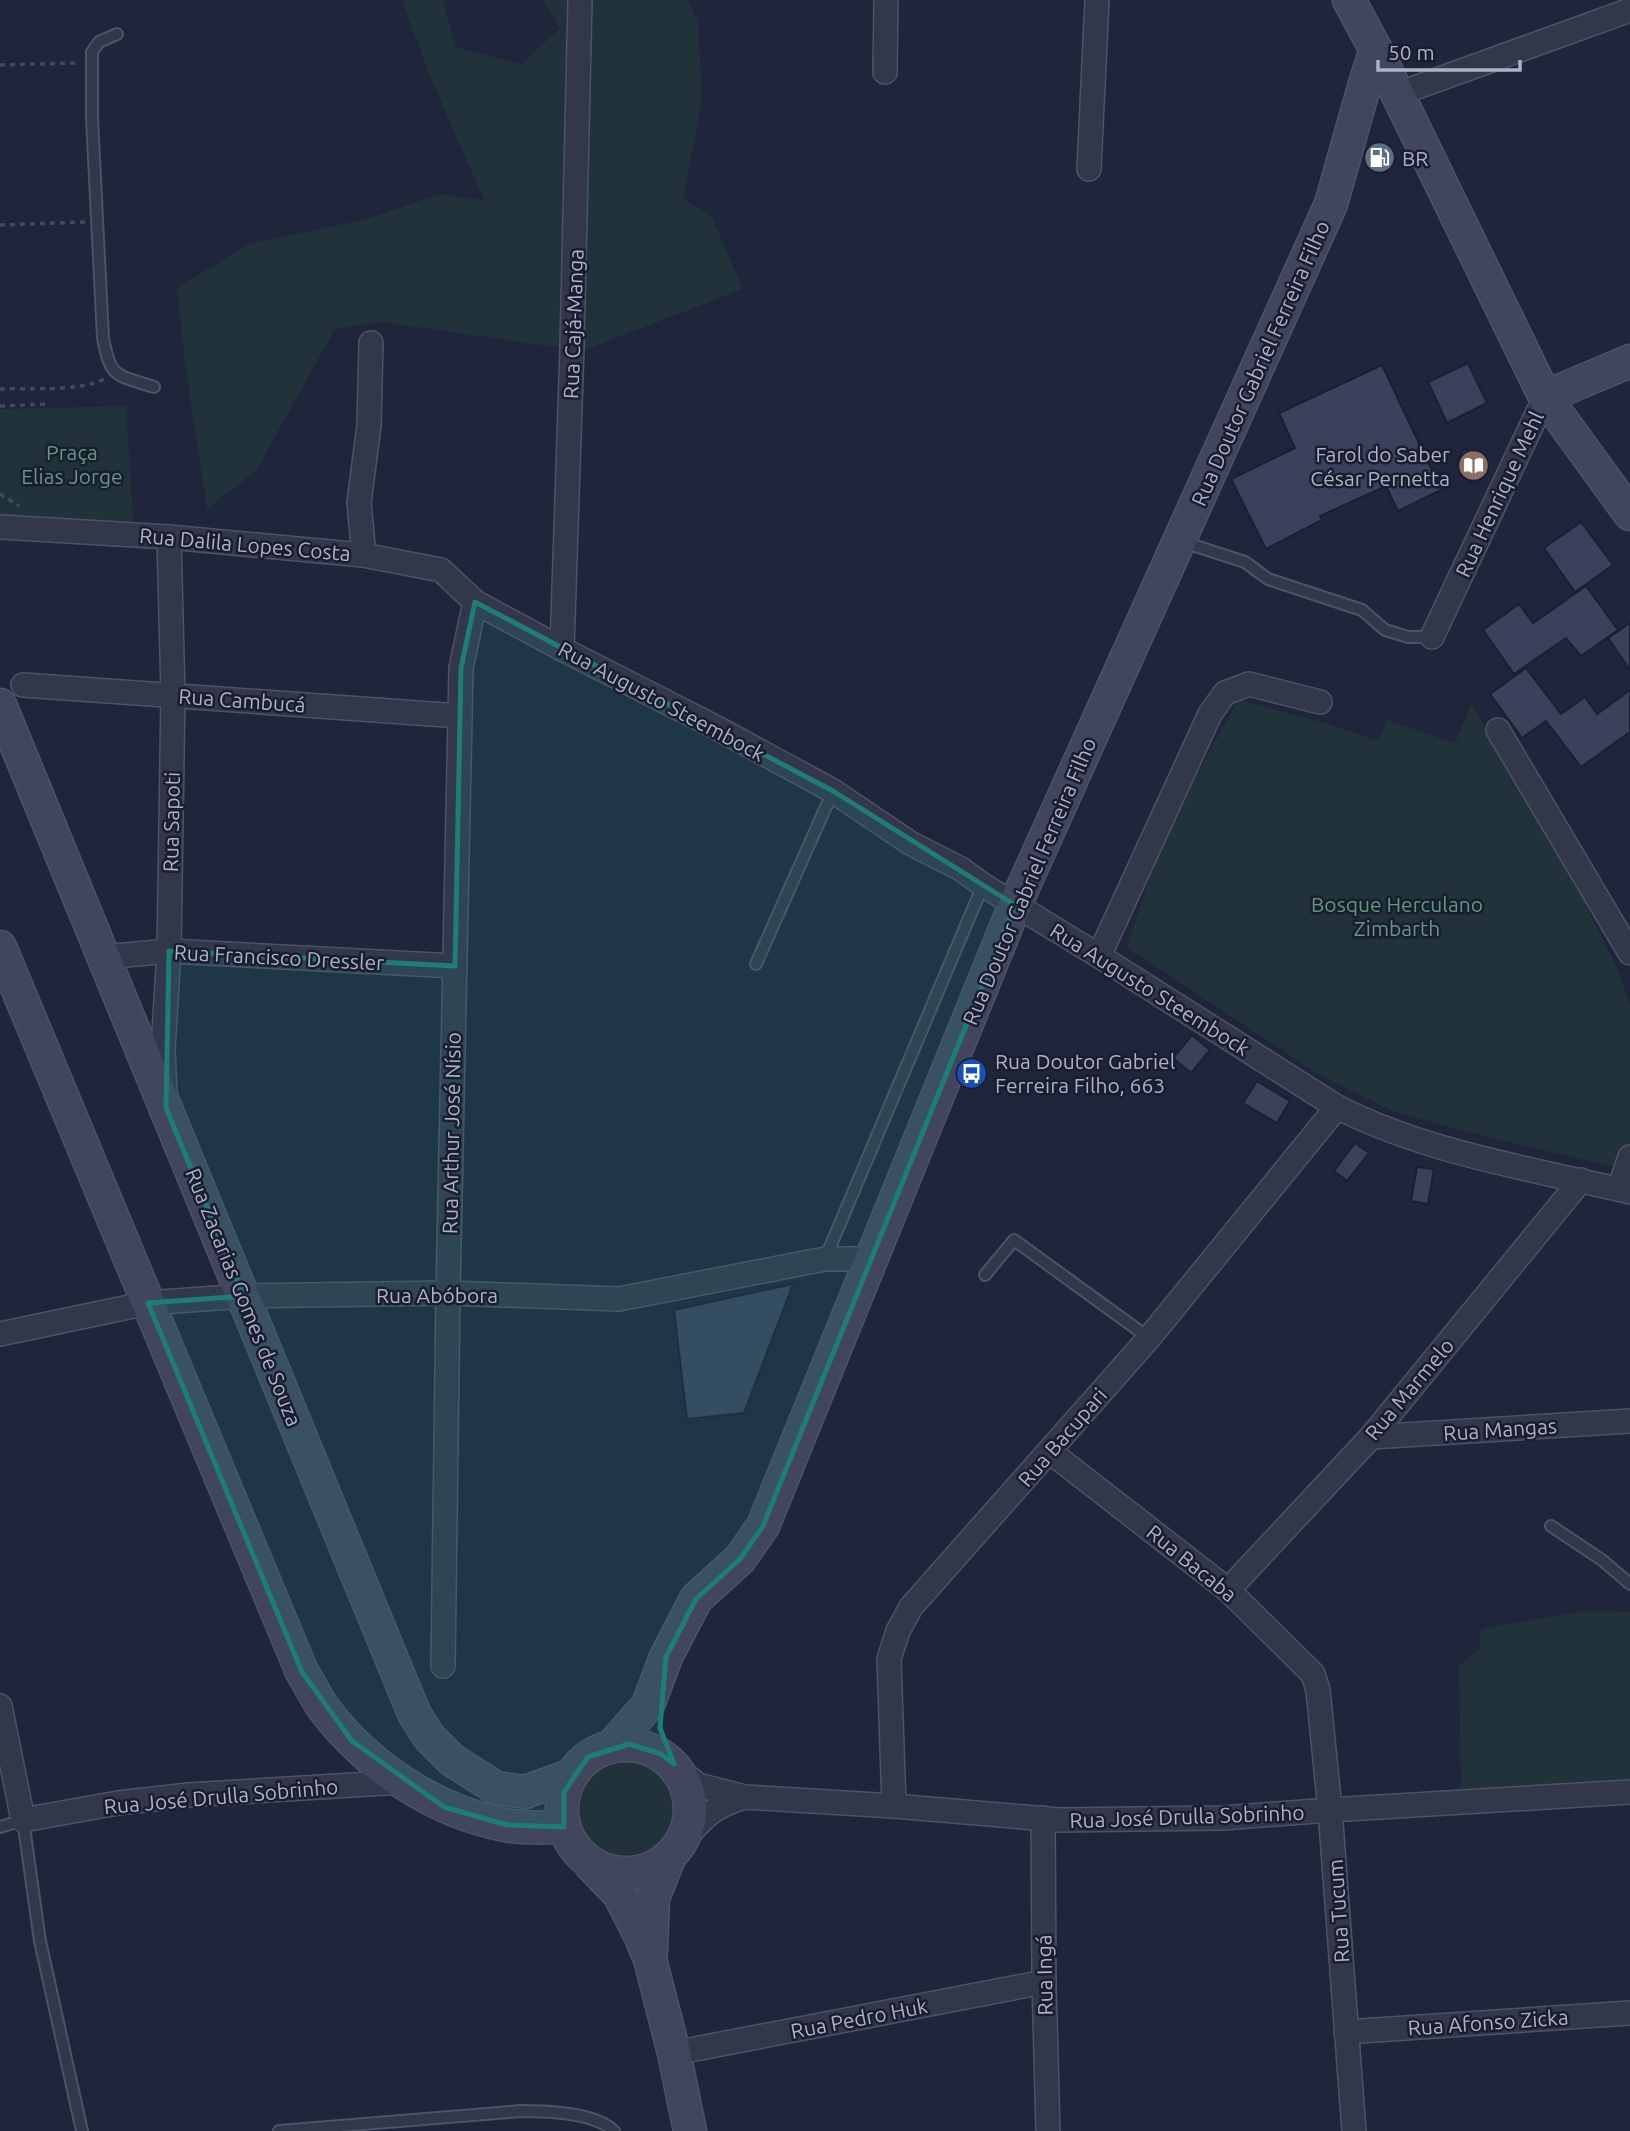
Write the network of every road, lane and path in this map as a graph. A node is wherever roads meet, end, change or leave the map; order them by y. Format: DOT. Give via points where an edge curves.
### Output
graph roads {
  1 [pos="580,0"];
  2 [pos="886,0"];
  3 [pos="1097,0"];
  4 [pos="1342,0"];
  5 [pos="1349,0"];
  6 [pos="1630,10"];
  7 [pos="117,34"];
  8 [pos="1376,50"];
  9 [pos="92,63"];
  10 [pos="0,65"];
  11 [pos="885,72"];
  12 [pos="1400,99"];
  13 [pos="1353,129"];
  14 [pos="1089,169"];
  15 [pos="97,221"];
  16 [pos="0,225"];
  17 [pos="371,343"];
  18 [pos="1630,361"];
  19 [pos="116,374"];
  20 [pos="153,387"];
  21 [pos="0,388"];
  22 [pos="1545,397"];
  23 [pos="48,404"];
  24 [pos="0,405"];
  25 [pos="1630,514"];
  26 [pos="0,527"];
  27 [pos="169,537"];
  28 [pos="1180,541"];
  29 [pos="363,555"];
  30 [pos="475,602"];
  31 [pos="1432,636"];
  32 [pos="562,649"];
  33 [pos="12,695"];
  34 [pos="173,695"];
  35 [pos="1320,702"];
  36 [pos="460,716"];
  37 [pos="1499,730"];
  38 [pos="833,791"];
  39 [pos="983,885"];
  40 [pos="1015,905"];
  41 [pos="169,951"];
  42 [pos="1630,953"];
  43 [pos="1099,956"];
  44 [pos="104,957"];
  45 [pos="756,964"];
  46 [pos="4,966"];
  47 [pos="455,966"];
  48 [pos="1337,1107"];
  49 [pos="166,1108"];
  50 [pos="1630,1157"];
  51 [pos="1581,1180"];
  52 [pos="1625,1190"];
  53 [pos="825,1259"];
  54 [pos="873,1259"];
  55 [pos="985,1275"];
  56 [pos="448,1293"];
  57 [pos="244,1296"];
  58 [pos="148,1303"];
  59 [pos="0,1334"];
  60 [pos="1149,1338"];
  61 [pos="1630,1421"];
  62 [pos="1371,1437"];
  63 [pos="1049,1451"];
  64 [pos="1551,1526"];
  65 [pos="1630,1584"];
  66 [pos="1228,1590"];
  67 [pos="666,1657"];
  68 [pos="443,1666"];
  69 [pos="1318,1690"];
  70 [pos="0,1706"];
  71 [pos="612,1746"];
  72 [pos="676,1767"];
  73 [pos="570,1776"];
  74 [pos="401,1782"];
  75 [pos="1630,1792"];
  76 [pos="745,1797"];
  77 [pos="894,1806"];
  78 [pos="1330,1810"];
  79 [pos="1043,1818"];
  80 [pos="23,1820"];
  81 [pos="0,1827"];
  82 [pos="564,1827"];
  83 [pos="675,1850"];
  84 [pos="580,1854"];
  85 [pos="650,1959"];
  86 [pos="1044,1982"];
  87 [pos="1630,2013"];
  88 [pos="1346,2032"];
  89 [pos="674,2053"];
  90 [pos="82,2131"];
  91 [pos="279,2131"];
  92 [pos="614,2131"];
  93 [pos="690,2131"];
  94 [pos="1048,2131"];
  95 [pos="1354,2131"];
  1 -- 32 [label="street, Rua Cajá-Manga"];
  2 -- 11 [label="street"];
  3 -- 14 [label="street"];
  4 -- 13 [label="main road, Rua Doutor Gabriel Ferreira Filho" via="1352,36"];
  5 -- 8 [label="main road"];
  6 -- 12 [label="street"];
  7 -- 9 [label="lane" via="99,42"];
  8 -- 12 [label="main road"];
  8 -- 13 [label="main road, Rua Doutor Gabriel Ferreira Filho"];
  9 -- 10 [label="path"];
  9 -- 15 [label="lane"];
  12 -- 13 [label="main road" via="1366,112"];
  12 -- 22 [label="main road"];
  13 -- 28 [label="main road, Rua Doutor Gabriel Ferreira Filho" via="1331,204"];
  15 -- 16 [label="path"];
  15 -- 19 [label="lane" via="103,338 108,363"];
  17 -- 29 [label="street" via="369,425 359,503"];
  18 -- 22 [label="main road, Rua Henrique Mehl"];
  19 -- 20 [label="lane"];
  19 -- 21 [label="path" via="93,384"];
  22 -- 25 [label="main road"];
  22 -- 31 [label="street, Rua Henrique Mehl"];
  23 -- 24 [label="path"];
  26 -- 27 [label="street, Rua Dalila Lopes Costa"];
  27 -- 29 [label="street, Rua Dalila Lopes Costa"];
  27 -- 34 [label="street, Rua Sapoti"];
  28 -- 31 [label="lane" via="1245,562 1268,579 1362,610 1385,630 1408,637"];
  28 -- 40 [label="main road, Rua Doutor Gabriel Ferreira Filho"];
  29 -- 30 [label="street, Rua Dalila Lopes Costa" via="441,570"];
  30 -- 32 [label="street, Rua Augusto Steembock"];
  30 -- 36 [label="street, Rua Arthur José Nísio" via="461,668"];
  32 -- 38 [label="street, Rua Augusto Steembock"];
  33 -- 34 [label="street, Rua Cambucá"];
  33 -- 44 [label="main road, Rua Zacarias Gomes de Souza"];
  34 -- 36 [label="street, Rua Cambucá"];
  34 -- 41 [label="street, Rua Sapoti"];
  35 -- 43 [label="street" via="1249,684 1225,693 1210,714"];
  36 -- 47 [label="street, Rua Arthur José Nísio"];
  37 -- 42 [label="street"];
  38 -- 39 [label="street, Rua Augusto Steembock"];
  38 -- 45 [label="lane"];
  39 -- 40 [label="street, Rua Augusto Steembock"];
  39 -- 53 [label="lane"];
  40 -- 43 [label="street, Rua Augusto Steembock"];
  40 -- 54 [label="main road, Rua Doutor Gabriel Ferreira Filho"];
  41 -- 44 [label="street, Rua Francisco Dressler"];
  41 -- 47 [label="street, Rua Francisco Dressler"];
  41 -- 49 [label="street, Rua Sapoti" via="163,1050"];
  43 -- 48 [label="street, Rua Augusto Steembock"];
  44 -- 49 [label="main road, Rua Zacarias Gomes de Souza"];
  46 -- 58 [label="main road"];
  47 -- 56 [label="street, Rua Arthur José Nísio"];
  48 -- 51 [label="street, Rua Augusto Steembock" via="1420,1141"];
  48 -- 60 [label="street, Rua Bacupari"];
  49 -- 57 [label="main road, Rua Zacarias Gomes de Souza"];
  50 -- 52 [label="street"];
  51 -- 52 [label="street, Rua Augusto Steembock"];
  51 -- 62 [label="street, Rua Marmelo"];
  53 -- 54 [label="street, Rua Abóbora"];
  53 -- 56 [label="street, Rua Abóbora" via="619,1299"];
  54 -- 67 [label="main road, Rua Doutor Gabriel Ferreira Filho" via="763,1526 740,1559 696,1599"];
  55 -- 60 [label="lane" via="1014,1240"];
  56 -- 57 [label="street, Rua Abóbora"];
  56 -- 68 [label="street, Rua Arthur José Nísio"];
  57 -- 58 [label="street, Rua Abóbora"];
  57 -- 73 [label="main road, Rua Zacarias Gomes de Souza" via="414,1713 429,1737 452,1760 496,1788 525,1792"];
  58 -- 59 [label="street, Rua Abóbora"];
  58 -- 74 [label="main road" via="302,1672 323,1707 352,1741"];
  60 -- 63 [label="street, Rua Bacupari"];
  61 -- 62 [label="street, Rua Mangas"];
  62 -- 66 [label="street, Rua Marmelo"];
  63 -- 66 [label="street, Rua Bacaba"];
  63 -- 77 [label="street, Rua Bacupari" via="911,1607 898,1631 889,1659"];
  64 -- 65 [label="lane"];
  66 -- 69 [label="street, Rua Bacaba" via="1313,1674"];
  67 -- 71 [label="main road, Rua Doutor Gabriel Ferreira Filho" via="648,1705"];
  67 -- 72 [label="main road, Rua Doutor Gabriel Ferreira Filho" via="660,1728"];
  69 -- 78 [label="street, Rua Tucum"];
  70 -- 80 [label="street"];
  71 -- 72 [label="main road" via="646,1747"];
  71 -- 73 [label="main road" via="588,1756"];
  72 -- 76 [label="street, Rua José Drulla Sobrinho" via="698,1785"];
  72 -- 83 [label="main road" via="690,1793 691,1819"];
  73 -- 82 [label="main road" via="561,1810"];
  74 -- 80 [label="street, Rua José Drulla Sobrinho" via="189,1795"];
  74 -- 82 [label="main road" via="444,1807 507,1825"];
  75 -- 78 [label="street, Rua José Drulla Sobrinho"];
  76 -- 77 [label="street, Rua José Drulla Sobrinho"];
  76 -- 83 [label="street, Rua José Drulla Sobrinho" via="704,1817"];
  77 -- 79 [label="street, Rua José Drulla Sobrinho"];
  78 -- 79 [label="street, Rua José Drulla Sobrinho" via="1223,1818"];
  78 -- 88 [label="street, Rua Tucum"];
  79 -- 86 [label="street, Rua Ingá"];
  80 -- 81 [label="lane, Rua José Drulla Sobrinho"];
  80 -- 90 [label="lane" via="40,1941"];
  82 -- 84 [label="main road"];
  83 -- 84 [label="main road" via="652,1868 633,1873 596,1866"];
  83 -- 85 [label="main road" via="653,1898"];
  84 -- 85 [label="main road" via="620,1894"];
  85 -- 89 [label="main road"];
  86 -- 89 [label="street, Rua Pedro Huk"];
  86 -- 94 [label="street, Rua Ingá"];
  87 -- 88 [label="street, Rua Afonso Zicka"];
  88 -- 95 [label="street, Rua Tucum"];
  89 -- 93 [label="main road"];
  91 -- 92 [label="lane" via="552,2110 593,2120"];
}
